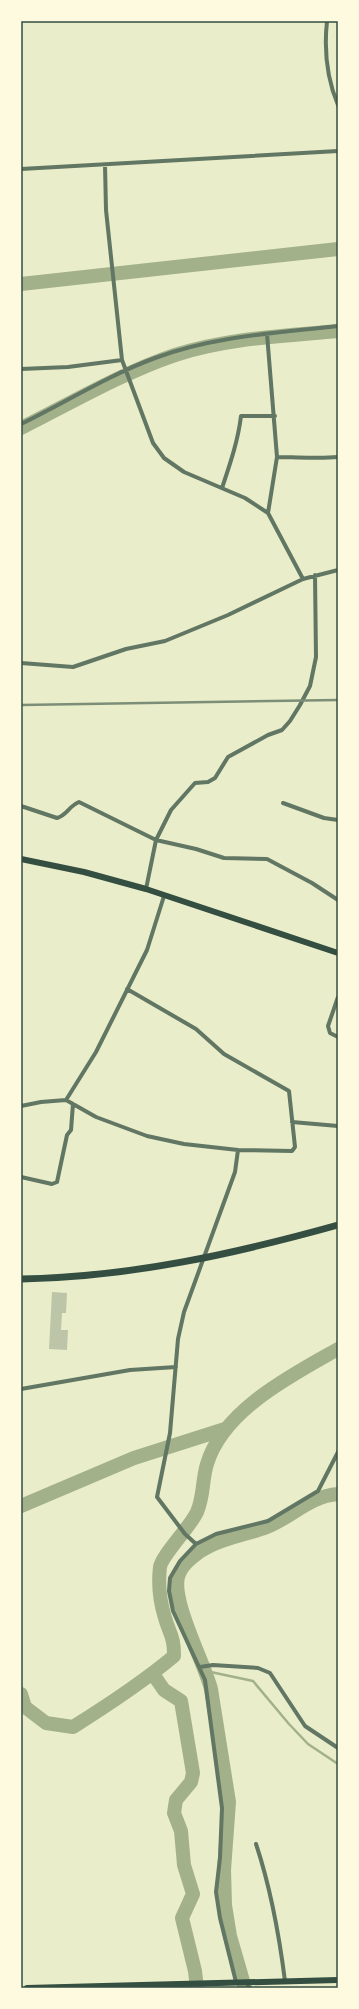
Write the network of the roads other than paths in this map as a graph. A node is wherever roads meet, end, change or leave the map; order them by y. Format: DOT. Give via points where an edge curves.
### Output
graph roads {
  1 [pos="327,21"];
  2 [pos="338,105"];
  3 [pos="338,151"];
  4 [pos="105,165"];
  5 [pos="21,169"];
  6 [pos="338,326"];
  7 [pos="267,335"];
  8 [pos="122,360"];
  9 [pos="21,369"];
  10 [pos="125,372"];
  11 [pos="275,416"];
  12 [pos="21,424"];
  13 [pos="278,457"];
  14 [pos="338,457"];
  15 [pos="222,488"];
  16 [pos="268,513"];
  17 [pos="338,570"];
  18 [pos="315,576"];
  19 [pos="303,579"];
  20 [pos="21,663"];
  21 [pos="283,803"];
  22 [pos="21,806"];
  23 [pos="338,820"];
  24 [pos="156,840"];
  25 [pos="21,860"];
  26 [pos="146,889"];
  27 [pos="164,896"];
  28 [pos="338,900"];
  29 [pos="338,953"];
  30 [pos="127,989"];
  31 [pos="338,997"];
  32 [pos="338,1037"];
  33 [pos="66,1100"];
  34 [pos="73,1104"];
  35 [pos="21,1106"];
  36 [pos="292,1122"];
  37 [pos="338,1126"];
  38 [pos="238,1150"];
  39 [pos="21,1177"];
  40 [pos="338,1225"];
  41 [pos="203,1258"];
  42 [pos="21,1280"];
  43 [pos="176,1368"];
  44 [pos="21,1389"];
  45 [pos="338,1452"];
  46 [pos="196,1544"];
  47 [pos="201,1667"];
  48 [pos="338,1748"];
  49 [pos="256,1844"];
  50 [pos="338,1980"];
  51 [pos="285,1981"];
  52 [pos="238,1984"];
  53 [pos="248,1985"];
  54 [pos="103,1987"];
  55 [pos="27,1988"];
  1 -- 2 [label="street" via="327,60 333,94"];
  3 -- 4 [label="street"];
  4 -- 5 [label="street"];
  4 -- 8 [label="street" via="106,210"];
  6 -- 7 [label="street"];
  7 -- 10 [label="street" via="214,341 190,347 155,358"];
  7 -- 11 [label="street"];
  8 -- 9 [label="street" via="68,367"];
  8 -- 10 [label="street"];
  10 -- 12 [label="street"];
  10 -- 15 [label="street" via="153,443 164,458 184,472"];
  11 -- 13 [label="street"];
  11 -- 15 [label="street" via="241,416 233,457"];
  13 -- 14 [label="street"];
  13 -- 16 [label="street"];
  15 -- 16 [label="street" via="245,498"];
  16 -- 19 [label="street"];
  17 -- 18 [label="street"];
  18 -- 19 [label="street"];
  18 -- 24 [label="street" via="315,663 310,686 290,722 282,730 228,757 215,778 208,782 195,783 172,810"];
  19 -- 20 [label="street" via="209,624 165,641 126,649 73,667"];
  21 -- 23 [label="street" via="324,818"];
  22 -- 24 [label="street" via="57,818 79,802"];
  24 -- 26 [label="street"];
  24 -- 28 [label="street" via="224,858 267,859"];
  25 -- 26 [label="main road" via="84,872"];
  26 -- 27 [label="main road"];
  27 -- 29 [label="main road"];
  27 -- 30 [label="street" via="147,950"];
  30 -- 33 [label="street" via="96,1052"];
  30 -- 36 [label="street" via="196,1029 224,1054 289,1091"];
  31 -- 32 [label="street" via="328,1026 330,1034"];
  33 -- 34 [label="street"];
  33 -- 35 [label="street"];
  34 -- 38 [label="street" via="96,1117 147,1136 184,1144"];
  34 -- 39 [label="street" via="71,1130 67,1135 56,1182 52,1184"];
  36 -- 37 [label="street"];
  36 -- 38 [label="street" via="295,1147 292,1151"];
  38 -- 41 [label="street" via="235,1172"];
  40 -- 41 [label="highway" via="274,1243"];
  41 -- 42 [label="highway" via="135,1271"];
  41 -- 43 [label="street" via="184,1312 178,1339"];
  43 -- 44 [label="street" via="130,1370"];
  43 -- 46 [label="street" via="170,1433 157,1497 185,1534"];
  45 -- 46 [label="street" via="318,1491 268,1522 216,1534"];
  46 -- 47 [label="street" via="180,1561 170,1578 169,1591 173,1611"];
  47 -- 48 [label="street" via="258,1668 270,1673 305,1726"];
  47 -- 52 [label="street" via="205,1680 222,1808 217,1899"];
  49 -- 51 [label="street" via="269,1885 280,1936"];
  50 -- 51 [label="main road"];
  51 -- 53 [label="main road"];
  52 -- 53 [label="main road"];
  52 -- 54 [label="main road"];
  54 -- 55 [label="main road"];
}
